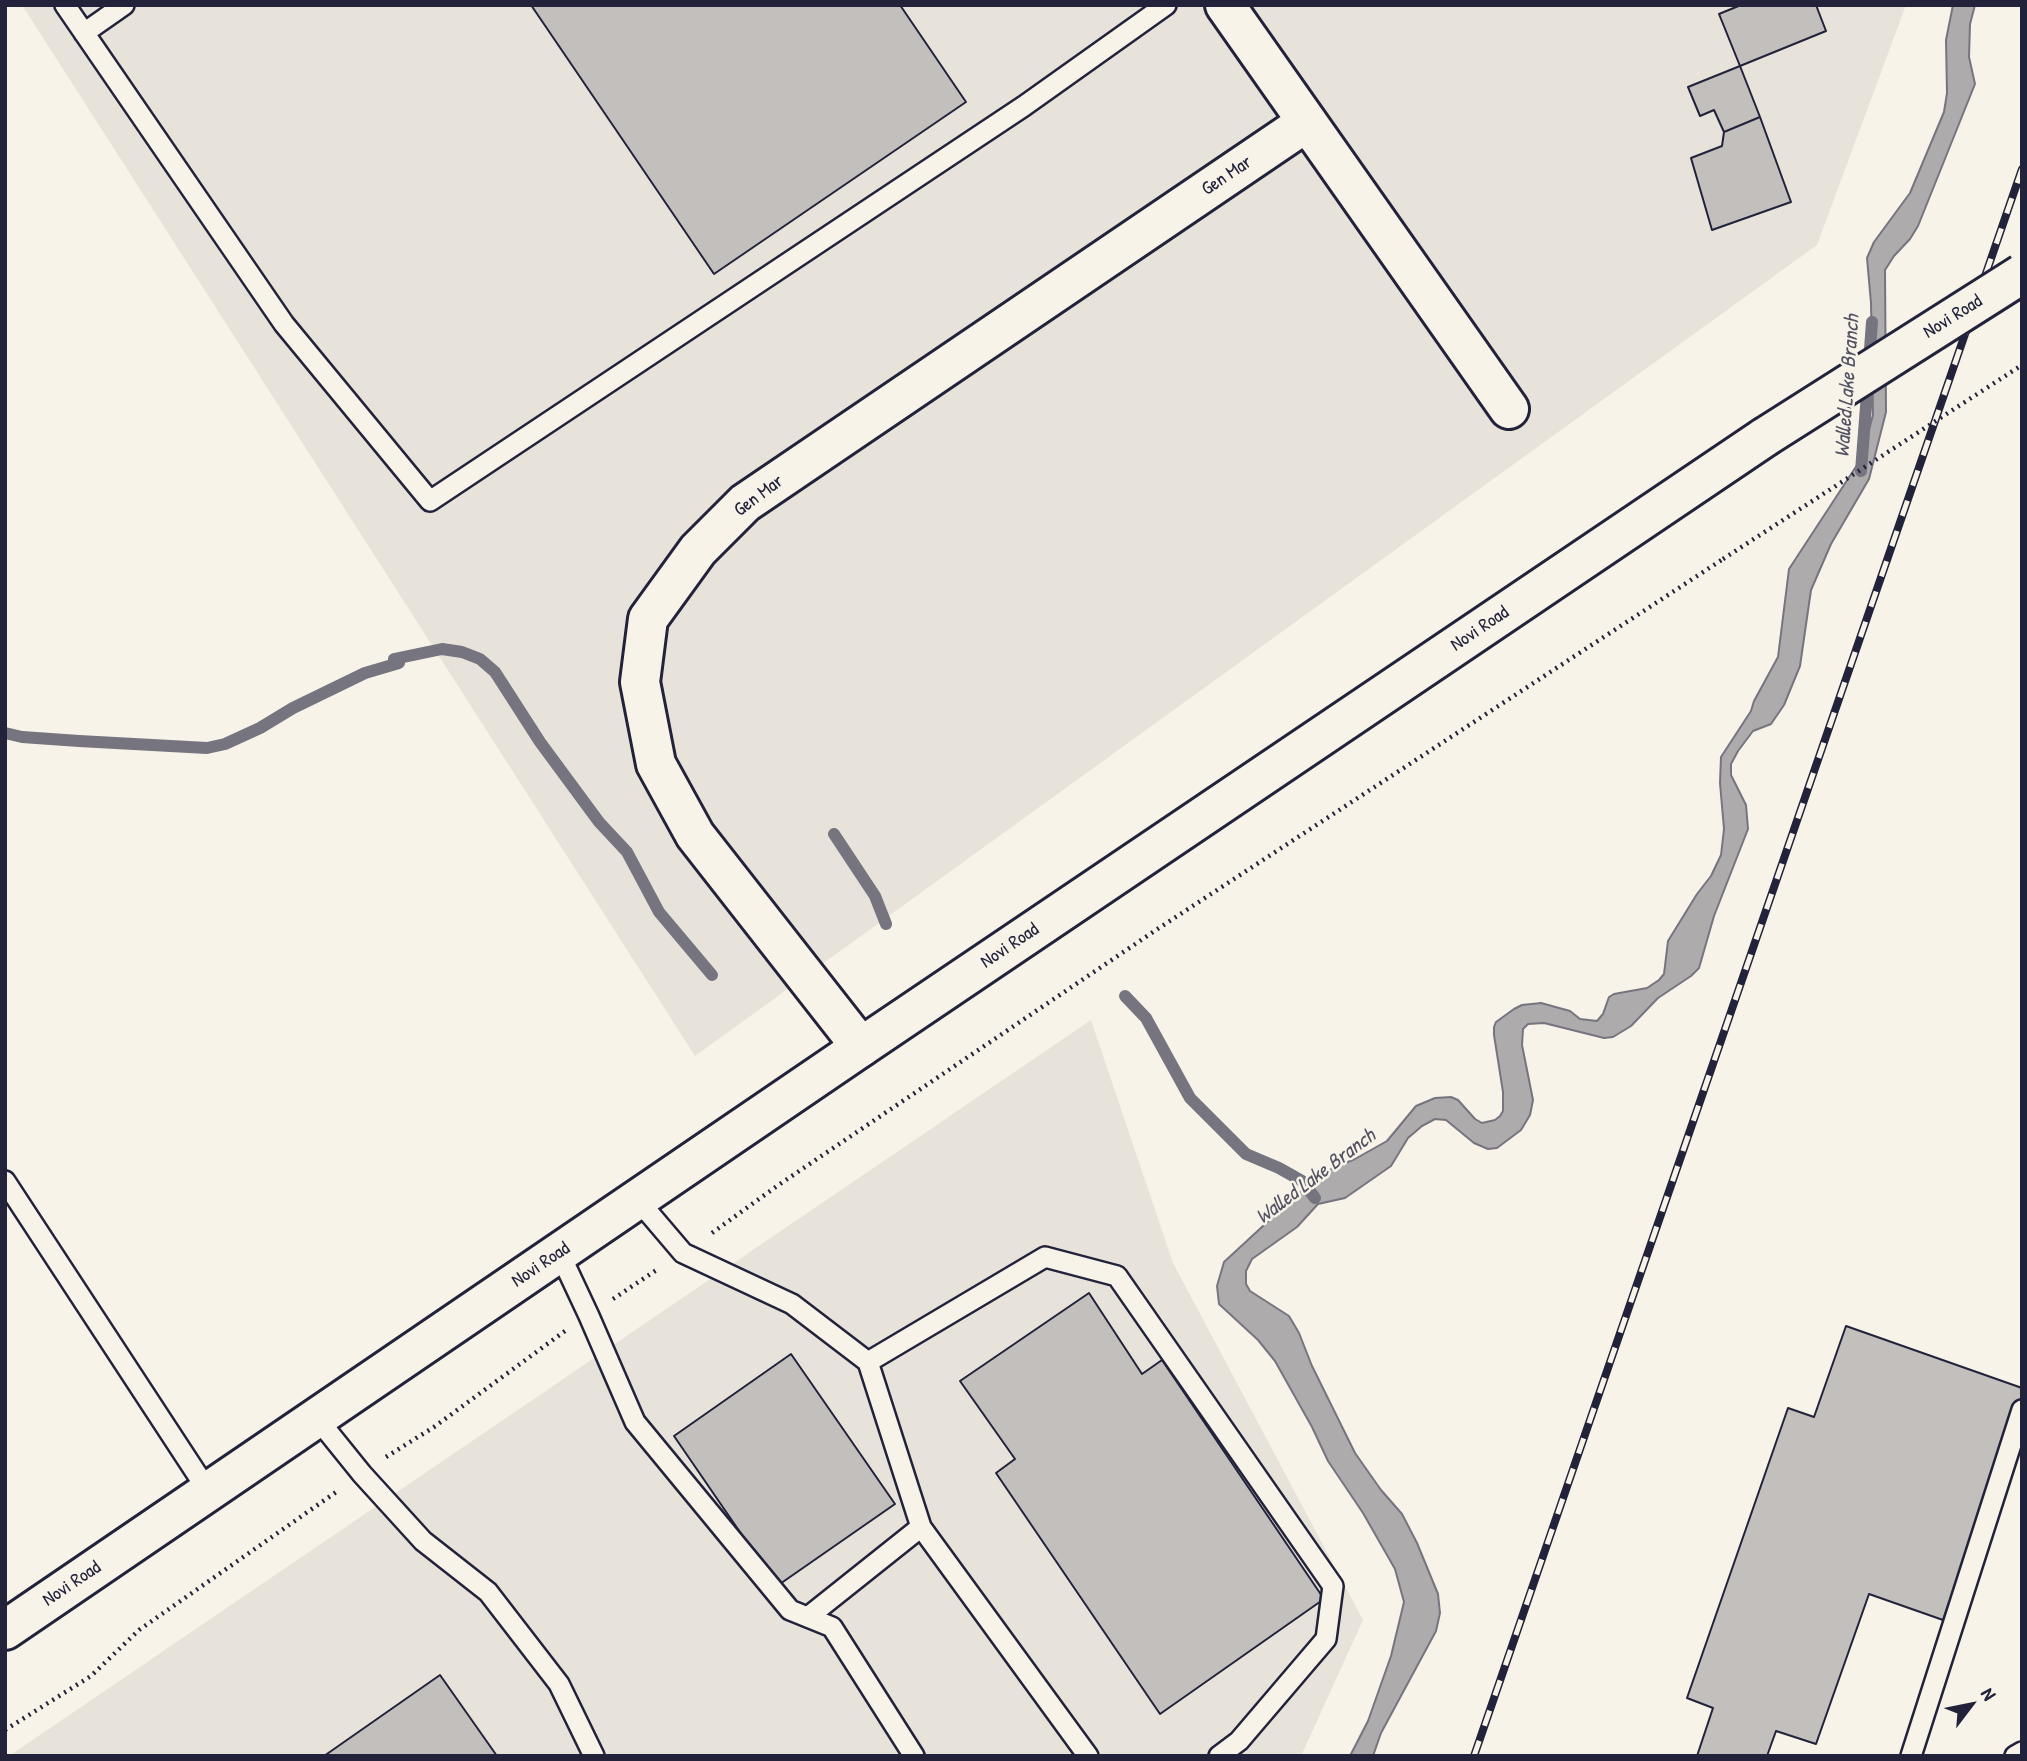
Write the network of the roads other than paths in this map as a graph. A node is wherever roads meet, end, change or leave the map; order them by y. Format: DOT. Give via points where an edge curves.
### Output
graph roads {
  1 [pos="65,5"];
  2 [pos="124,5"];
  3 [pos="1166,5"];
  4 [pos="1230,7"];
  5 [pos="84,33"];
  6 [pos="1307,122"];
  7 [pos="2022,274"];
  8 [pos="1509,409"];
  9 [pos="861,1046"];
  10 [pos="5,1181"];
  11 [pos="637,1199"];
  12 [pos="559,1252"];
  13 [pos="868,1362"];
  14 [pos="2022,1410"];
  15 [pos="316,1417"];
  16 [pos="208,1491"];
  17 [pos="921,1527"];
  18 [pos="808,1617"];
  19 [pos="5,1630"];
  20 [pos="2022,1752"];
  21 [pos="594,1756"];
  22 [pos="915,1756"];
  23 [pos="1088,1756"];
  24 [pos="1219,1756"];
  25 [pos="1911,1756"];
  26 [pos="2015,1756"];
  1 -- 5 [label="lane"];
  2 -- 5 [label="lane"];
  3 -- 5 [label="lane" via="1024,106 430,500 284,324"];
  4 -- 6 [label="main road"];
  6 -- 8 [label="main road"];
  6 -- 9 [label="main road, Gen Mar" via="745,503 698,550 648,619 640,682 656,764 695,835"];
  7 -- 9 [label="main road, Novi Road, bridge" via="1765,437"];
  9 -- 11 [label="main road, Novi Road"];
  10 -- 16 [label="lane"];
  11 -- 12 [label="main road, Novi Road"];
  11 -- 13 [label="lane" via="683,1253 792,1304"];
  12 -- 15 [label="main road, Novi Road"];
  12 -- 18 [label="lane" via="635,1422 790,1610"];
  13 -- 17 [label="lane"];
  13 -- 24 [label="lane" via="1045,1257 1117,1276 1333,1586 1326,1639 1239,1741"];
  14 -- 25 [label="lane"];
  15 -- 16 [label="main road, Novi Road"];
  15 -- 21 [label="lane" via="423,1541 488,1592 559,1684"];
  16 -- 19 [label="main road, Novi Road"];
  17 -- 18 [label="lane"];
  17 -- 23 [label="lane"];
  18 -- 22 [label="lane" via="832,1627"];
  20 -- 26 [label="lane"];
}
